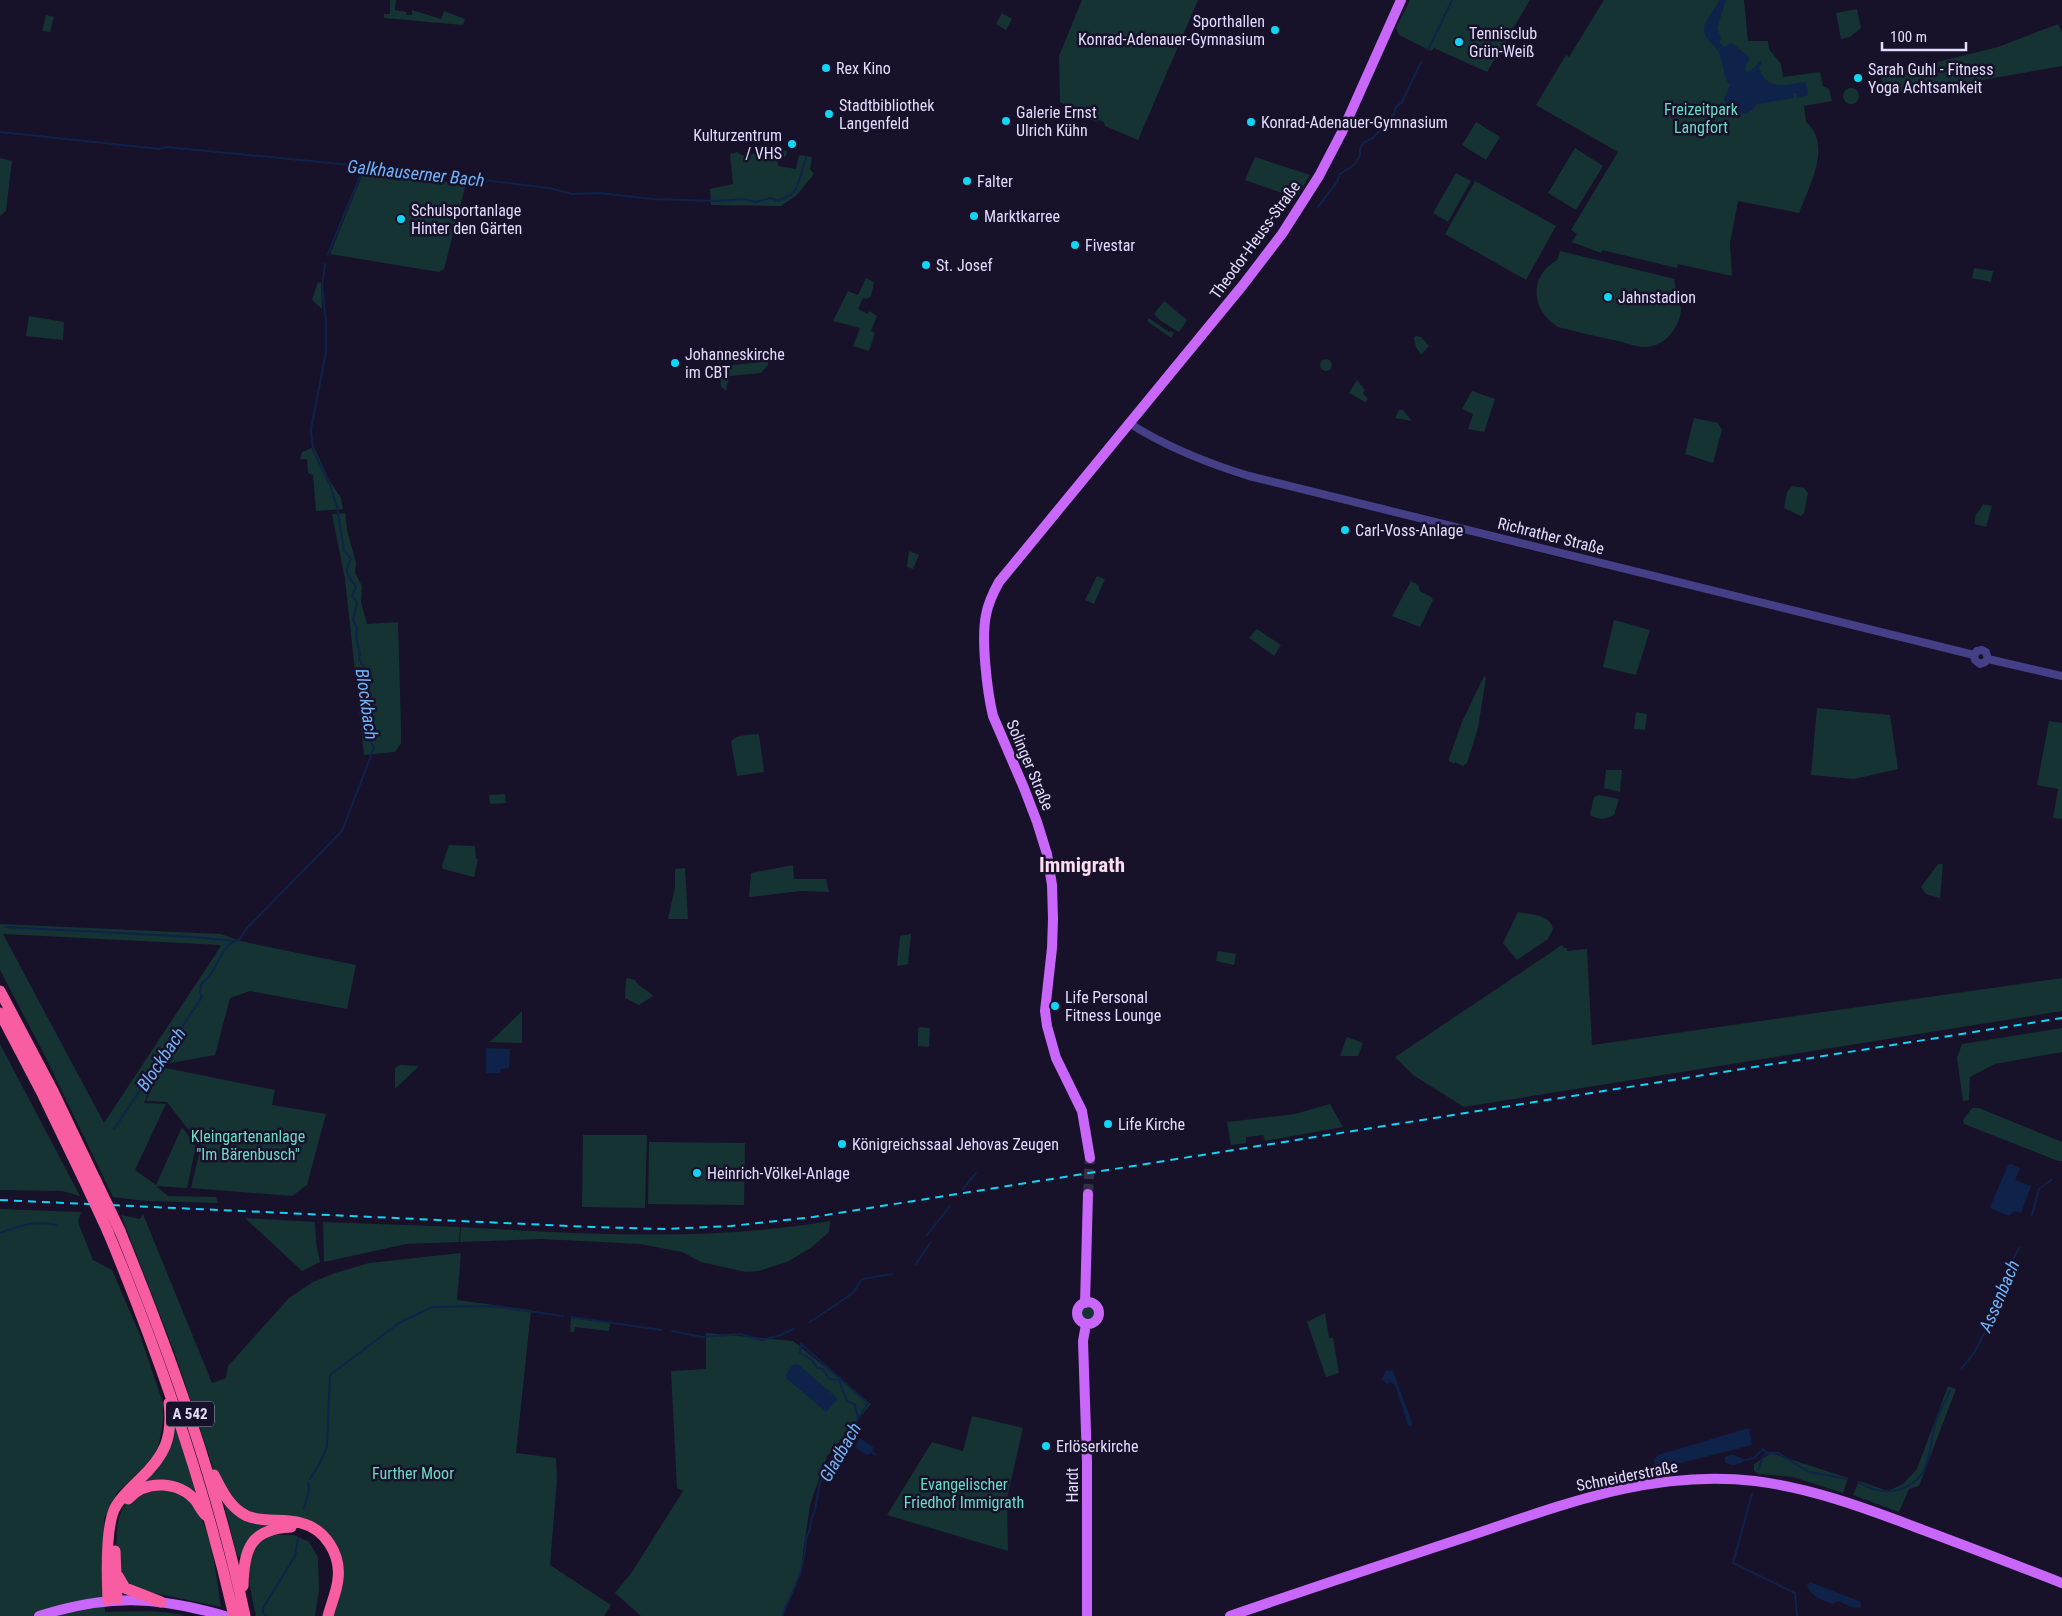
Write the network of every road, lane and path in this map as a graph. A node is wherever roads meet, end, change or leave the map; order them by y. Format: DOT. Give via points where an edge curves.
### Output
graph roads {
  1 [pos="1401,0"];
  2 [pos="1129,423"];
  3 [pos="2062,676"];
  4 [pos="0,991"];
  5 [pos="0,1013"];
  6 [pos="1090,1158"];
  7 [pos="1088,1194"];
  8 [pos="114,1231"];
  9 [pos="1085,1303"];
  10 [pos="1086,1324"];
  11 [pos="163,1369"];
  12 [pos="191,1418"];
  13 [pos="210,1519"];
  14 [pos="117,1575"];
  15 [pos="2062,1582"];
  16 [pos="113,1600"];
  17 [pos="161,1602"];
  18 [pos="237,1603"];
  19 [pos="39,1616"];
  20 [pos="225,1616"];
  21 [pos="234,1616"];
  22 [pos="246,1616"];
  23 [pos="320,1616"];
  24 [pos="328,1616"];
  25 [pos="1087,1616"];
  26 [pos="1230,1616"];
  1 -- 2 [label="main road, Theodor-Heuss-Straße" via="1342,132 1296,215"];
  2 -- 3 [label="street, Richrather Straße" via="1186,454 1249,476 1974,655 1979,663 1988,659"];
  2 -- 6 [label="main road, Solinger Straße" via="999,582 986,614 984,630 993,716 1028,797 1047,854 1053,922 1047,1026 1052,1049 1082,1111"];
  4 -- 8 [label="highway, A 542, bridge" via="95,1179"];
  5 -- 8 [label="highway, A 542, bridge" via="83,1178"];
  7 -- 9 [label="main road"];
  8 -- 11 [label="highway, A 542"];
  8 -- 12 [label="highway, A 542" via="162,1338"];
  9 -- 10 [label="main road" via="1077,1314"];
  9 -- 10 [label="main road" via="1094,1305 1099,1313 1095,1322"];
  10 -- 25 [label="main road, Hardt" via="1083,1341"];
  11 -- 13 [label="highway, A 542"];
  11 -- 16 [label="highway" via="170,1433 157,1462 124,1495 111,1518 109,1540"];
  12 -- 18 [label="highway, A 542" via="228,1542"];
  12 -- 24 [label="highway" via="228,1501 247,1516 301,1523 326,1538 339,1570"];
  13 -- 14 [label="highway" via="179,1488 159,1484 138,1491 122,1506 116,1521"];
  13 -- 18 [label="highway, A 542"];
  14 -- 16 [label="highway"];
  14 -- 17 [label="highway" via="124,1588"];
  15 -- 26 [label="main road, Schneiderstraße" via="1881,1514 1818,1494 1753,1481 1685,1479 1583,1498"];
  16 -- 17 [label="main road"];
  16 -- 19 [label="main road" via="73,1606"];
  17 -- 20 [label="main road"];
  18 -- 21 [label="highway, A 542"];
  18 -- 22 [label="highway, A 542"];
  18 -- 23 [label="highway" via="246,1554 253,1542 271,1530 291,1527 312,1533 321,1541 332,1563 331,1585"];
}
